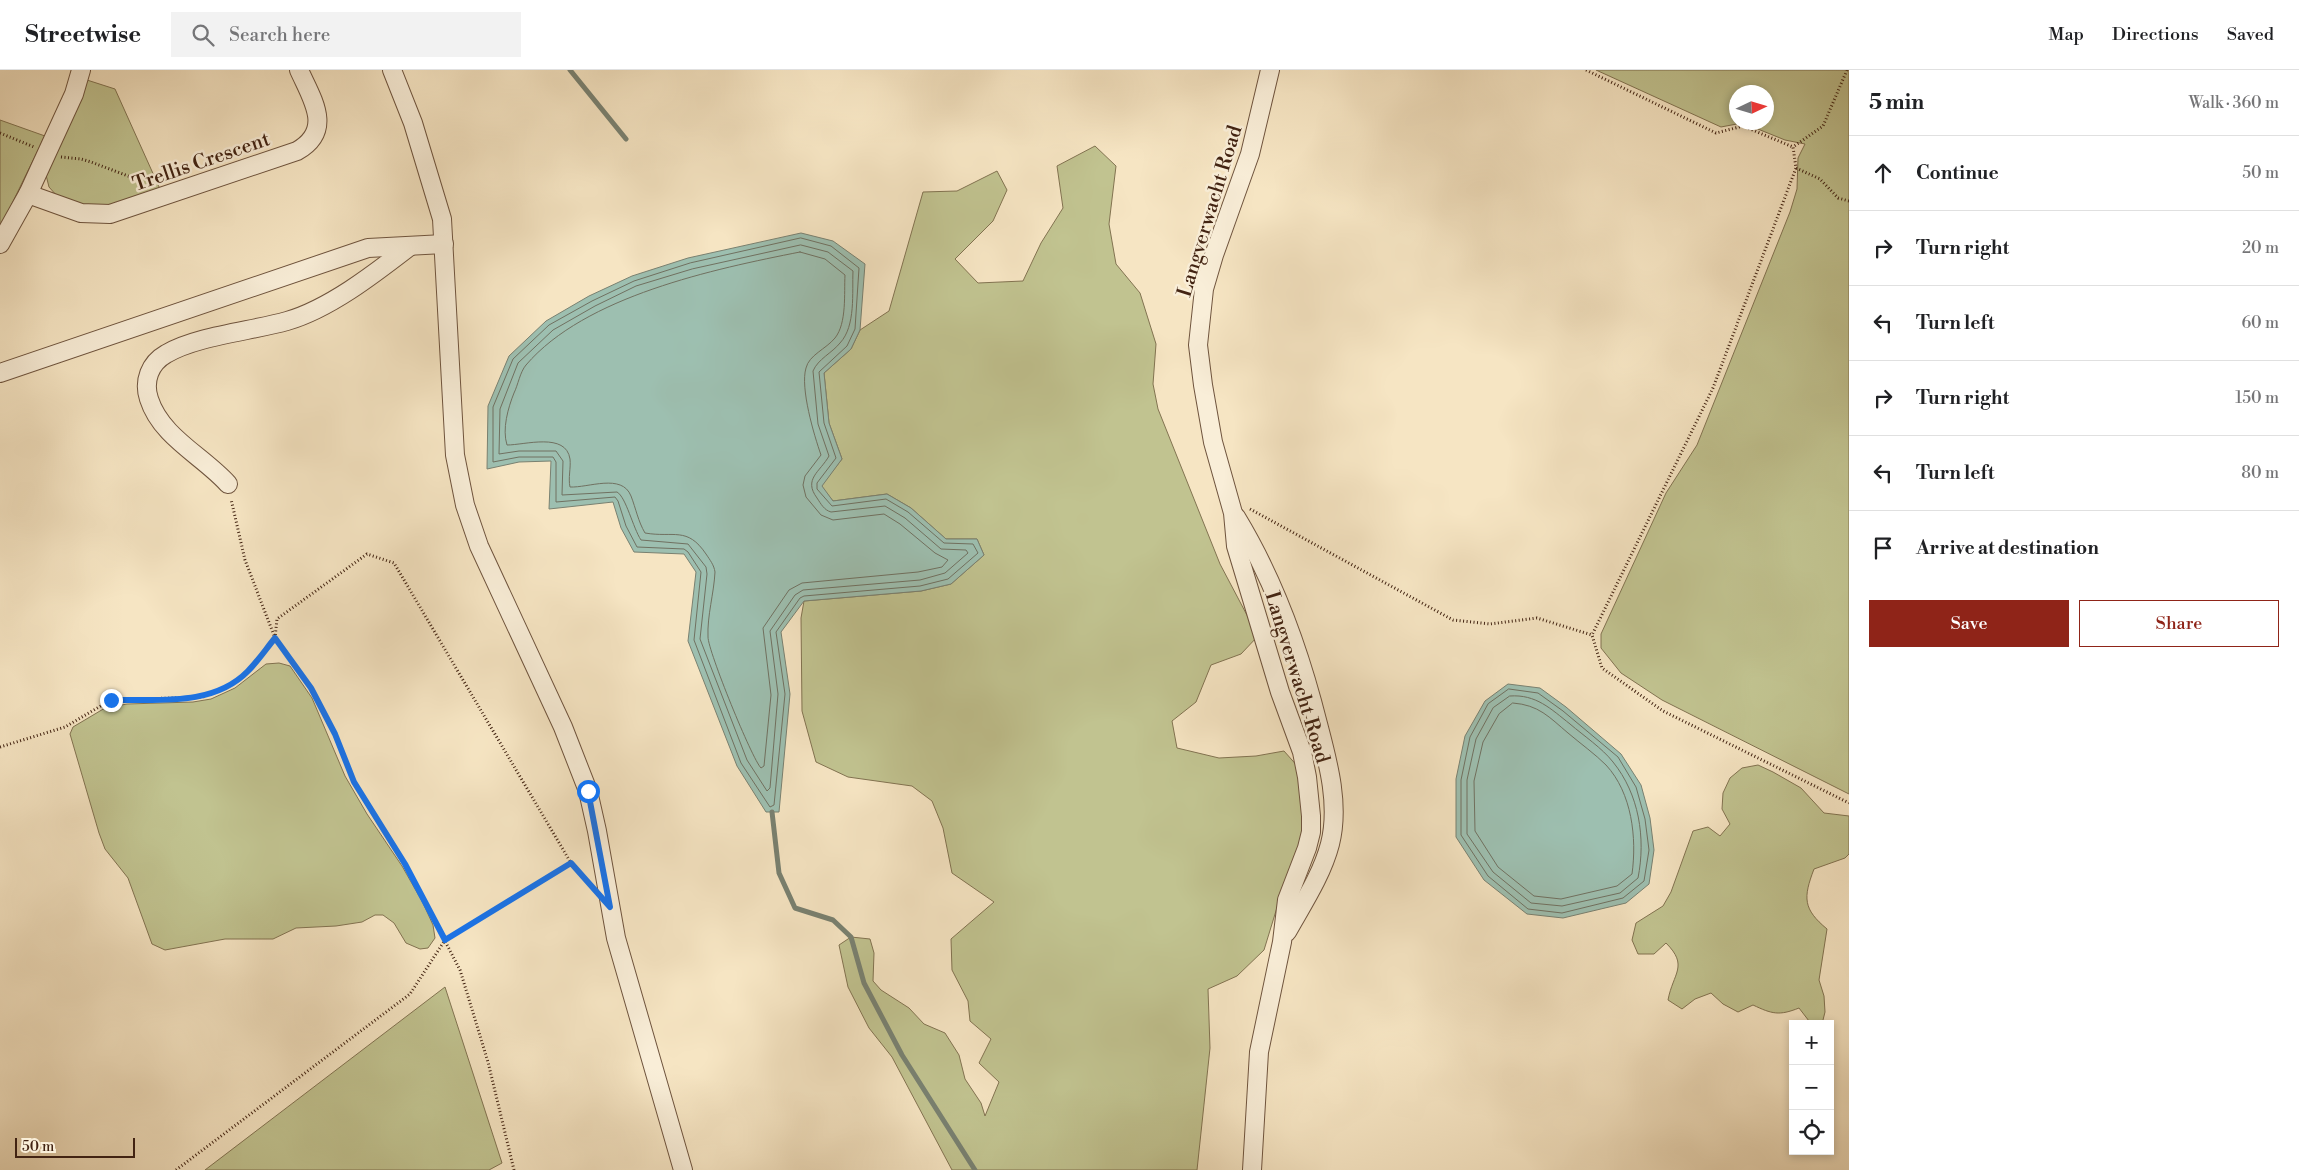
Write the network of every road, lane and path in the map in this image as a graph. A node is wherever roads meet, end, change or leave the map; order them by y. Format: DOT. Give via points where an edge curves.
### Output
graph roads {
  1 [pos="81,70"];
  2 [pos="299,70"];
  3 [pos="392,70"];
  4 [pos="1270,70"];
  5 [pos="1586,70"];
  6 [pos="1847,70"];
  7 [pos="0,134"];
  8 [pos="1793,147"];
  9 [pos="47,153"];
  10 [pos="1796,168"];
  11 [pos="28,194"];
  12 [pos="152,200"];
  13 [pos="1849,201"];
  14 [pos="0,244"];
  15 [pos="444,244"];
  16 [pos="408,247"];
  17 [pos="0,373"];
  18 [pos="228,484"];
  19 [pos="1232,510"];
  20 [pos="1592,635"];
  21 [pos="275,638"];
  22 [pos="0,747"];
  23 [pos="1849,803"];
  24 [pos="571,863"];
  25 [pos="590,885"];
  26 [pos="445,940"];
  27 [pos="1282,942"];
  28 [pos="176,1170"];
  29 [pos="514,1170"];
  30 [pos="683,1170"];
  31 [pos="1252,1170"];
  1 -- 9 [label="street" via="78,85"];
  2 -- 12 [label="street, Trellis Crescent" via="317,109 318,121 313,139 297,151"];
  3 -- 15 [label="street" via="413,123 442,219"];
  4 -- 19 [label="street, Langverwacht Road" via="1250,154 1214,255 1200,314 1198,346 1202,385 1213,442"];
  5 -- 8 [label="path" via="1716,133 1743,126"];
  6 -- 8 [label="path" via="1822,126"];
  7 -- 9 [label="path"];
  8 -- 10 [label="path"];
  9 -- 11 [label="street"];
  9 -- 12 [label="path" via="80,159 136,179 144,185"];
  10 -- 13 [label="path" via="1820,178 1838,198"];
  10 -- 20 [label="path" via="1713,388"];
  11 -- 12 [label="street, Trellis Crescent" via="91,215 110,214"];
  11 -- 14 [label="street"];
  15 -- 16 [label="street"];
  15 -- 30 [label="street" via="455,456 465,504 479,546 564,727 588,791 616,938"];
  16 -- 17 [label="street" via="368,248"];
  16 -- 18 [label="street" via="323,306 288,321 184,346 154,363 147,385 154,411 167,429"];
  18 -- 21 [label="path" via="245,560"];
  19 -- 20 [label="path" via="1242,505 1453,620 1490,624 1537,618"];
  19 -- 27 [label="street, Langverwacht Road" via="1236,546 1308,776 1311,832 1287,900"];
  19 -- 27 [label="street, Langverwacht Road" via="1250,540 1295,645 1332,784 1331,843 1324,863"];
  20 -- 23 [label="path" via="1602,668 1663,711"];
  21 -- 22 [label="path" via="248,672 227,687 203,697 111,700 65,727"];
  21 -- 24 [label="path" via="277,619 367,554 394,563"];
  21 -- 26 [label="path" via="311,688 335,734 354,782 405,864"];
  24 -- 25 [label="path"];
  24 -- 26 [label="path"];
  26 -- 28 [label="path" via="410,994"];
  26 -- 29 [label="path" via="460,970 488,1062"];
  27 -- 31 [label="street, Langverwacht Road" via="1258,1052"];
}
